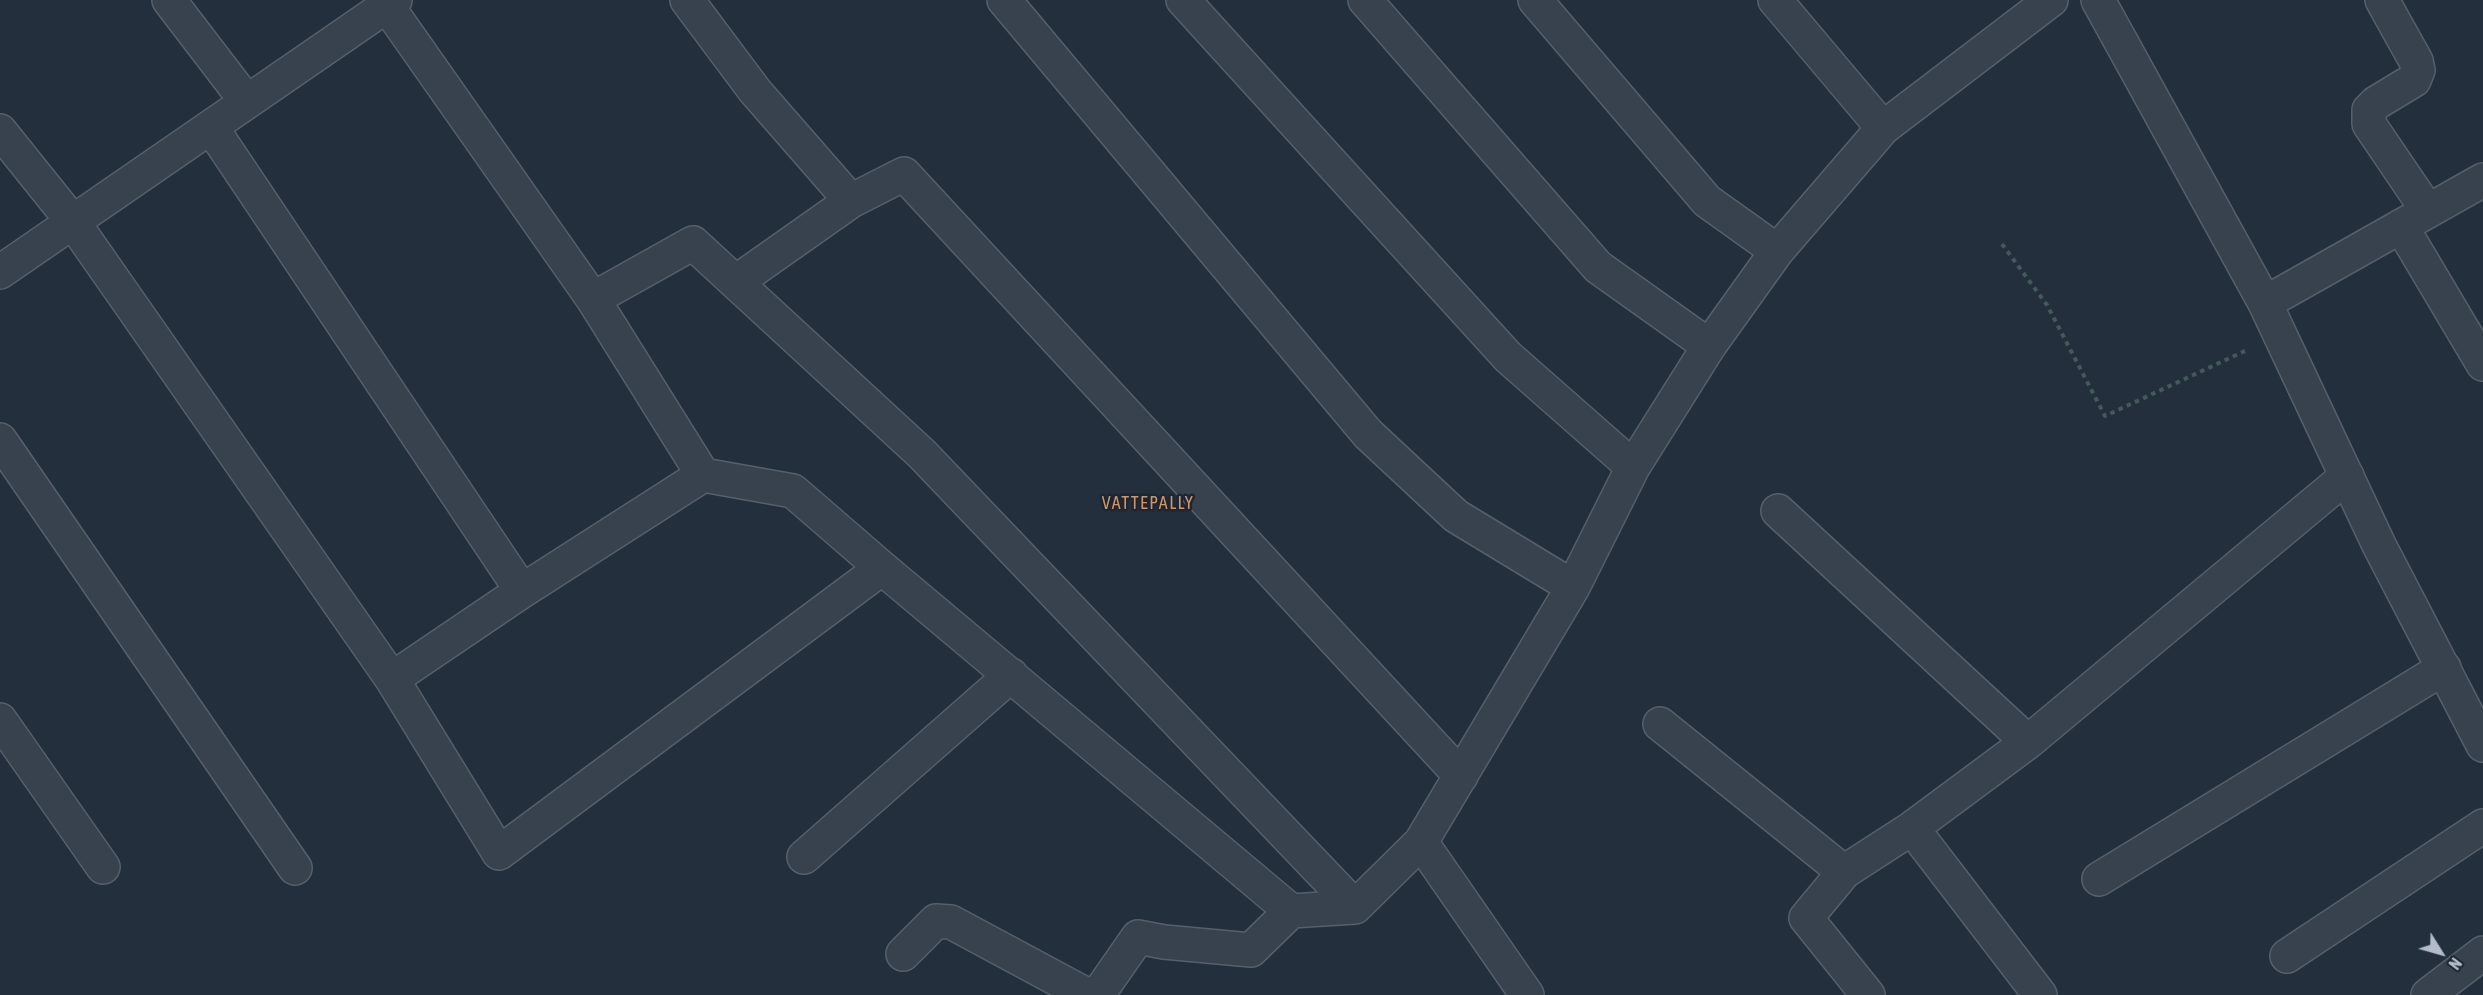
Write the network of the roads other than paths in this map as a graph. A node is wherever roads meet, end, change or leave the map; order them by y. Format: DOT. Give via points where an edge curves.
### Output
graph roads {
  1 [pos="169,0"];
  2 [pos="687,0"];
  3 [pos="1004,0"];
  4 [pos="1183,0"];
  5 [pos="1365,0"];
  6 [pos="1535,0"];
  7 [pos="1775,0"];
  8 [pos="2051,0"];
  9 [pos="2098,0"];
  10 [pos="2382,0"];
  11 [pos="388,2"];
  12 [pos="247,102"];
  13 [pos="211,127"];
  14 [pos="1884,128"];
  15 [pos="0,131"];
  16 [pos="2483,180"];
  17 [pos="851,201"];
  18 [pos="2415,219"];
  19 [pos="73,222"];
  20 [pos="1777,251"];
  21 [pos="0,272"];
  22 [pos="736,282"];
  23 [pos="592,299"];
  24 [pos="2265,303"];
  25 [pos="1709,346"];
  26 [pos="2483,364"];
  27 [pos="0,440"];
  28 [pos="1633,467"];
  29 [pos="704,475"];
  30 [pos="2347,476"];
  31 [pos="1778,511"];
  32 [pos="882,568"];
  33 [pos="1573,587"];
  34 [pos="522,591"];
  35 [pos="2444,668"];
  36 [pos="1011,675"];
  37 [pos="392,679"];
  38 [pos="0,720"];
  39 [pos="1660,724"];
  40 [pos="2028,742"];
  41 [pos="2483,745"];
  42 [pos="1461,776"];
  43 [pos="2483,826"];
  44 [pos="1912,828"];
  45 [pos="1421,842"];
  46 [pos="804,856"];
  47 [pos="103,867"];
  48 [pos="295,868"];
  49 [pos="1844,872"];
  50 [pos="2099,879"];
  51 [pos="1354,907"];
  52 [pos="1291,911"];
  53 [pos="2483,953"];
  54 [pos="903,954"];
  55 [pos="2287,956"];
  56 [pos="1527,995"];
  57 [pos="1868,995"];
  58 [pos="2040,995"];
  59 [pos="2428,995"];
  1 -- 12 [label="street"];
  2 -- 17 [label="street" via="755,91"];
  3 -- 33 [label="street" via="1368,434 1456,516"];
  4 -- 28 [label="street" via="1508,357"];
  5 -- 25 [label="street" via="1598,267"];
  6 -- 20 [label="street" via="1707,201"];
  7 -- 14 [label="street"];
  8 -- 14 [label="street"];
  9 -- 24 [label="street"];
  10 -- 18 [label="street" via="2418,70 2414,80 2369,110 2369,124"];
  11 -- 12 [label="street"];
  11 -- 23 [label="street"];
  12 -- 13 [label="street"];
  13 -- 19 [label="street"];
  13 -- 34 [label="street"];
  14 -- 20 [label="street"];
  15 -- 19 [label="street"];
  16 -- 18 [label="street"];
  17 -- 22 [label="street"];
  17 -- 42 [label="street" via="904,174"];
  18 -- 24 [label="street"];
  18 -- 26 [label="street"];
  19 -- 21 [label="street"];
  19 -- 37 [label="street"];
  20 -- 25 [label="street"];
  22 -- 23 [label="street" via="693,243"];
  22 -- 51 [label="street" via="922,454"];
  23 -- 29 [label="street"];
  24 -- 30 [label="street"];
  25 -- 28 [label="street"];
  27 -- 48 [label="street"];
  28 -- 33 [label="street"];
  29 -- 32 [label="street" via="793,491"];
  29 -- 34 [label="street"];
  30 -- 35 [label="street"];
  30 -- 40 [label="street"];
  31 -- 40 [label="street"];
  32 -- 36 [label="street"];
  32 -- 37 [label="street" via="499,853"];
  33 -- 42 [label="street"];
  34 -- 37 [label="street"];
  35 -- 41 [label="street"];
  35 -- 50 [label="street"];
  36 -- 46 [label="street"];
  36 -- 52 [label="street"];
  38 -- 47 [label="street"];
  39 -- 49 [label="street"];
  40 -- 44 [label="street"];
  42 -- 45 [label="street"];
  43 -- 55 [label="street"];
  44 -- 49 [label="street"];
  44 -- 58 [label="street"];
  45 -- 51 [label="street"];
  45 -- 56 [label="street"];
  49 -- 57 [label="street" via="1806,918"];
  51 -- 52 [label="street"];
  52 -- 54 [label="street" via="1251,950 1138,937 1100,993 1085,994 951,922 936,921"];
  53 -- 59 [label="street"];
}
